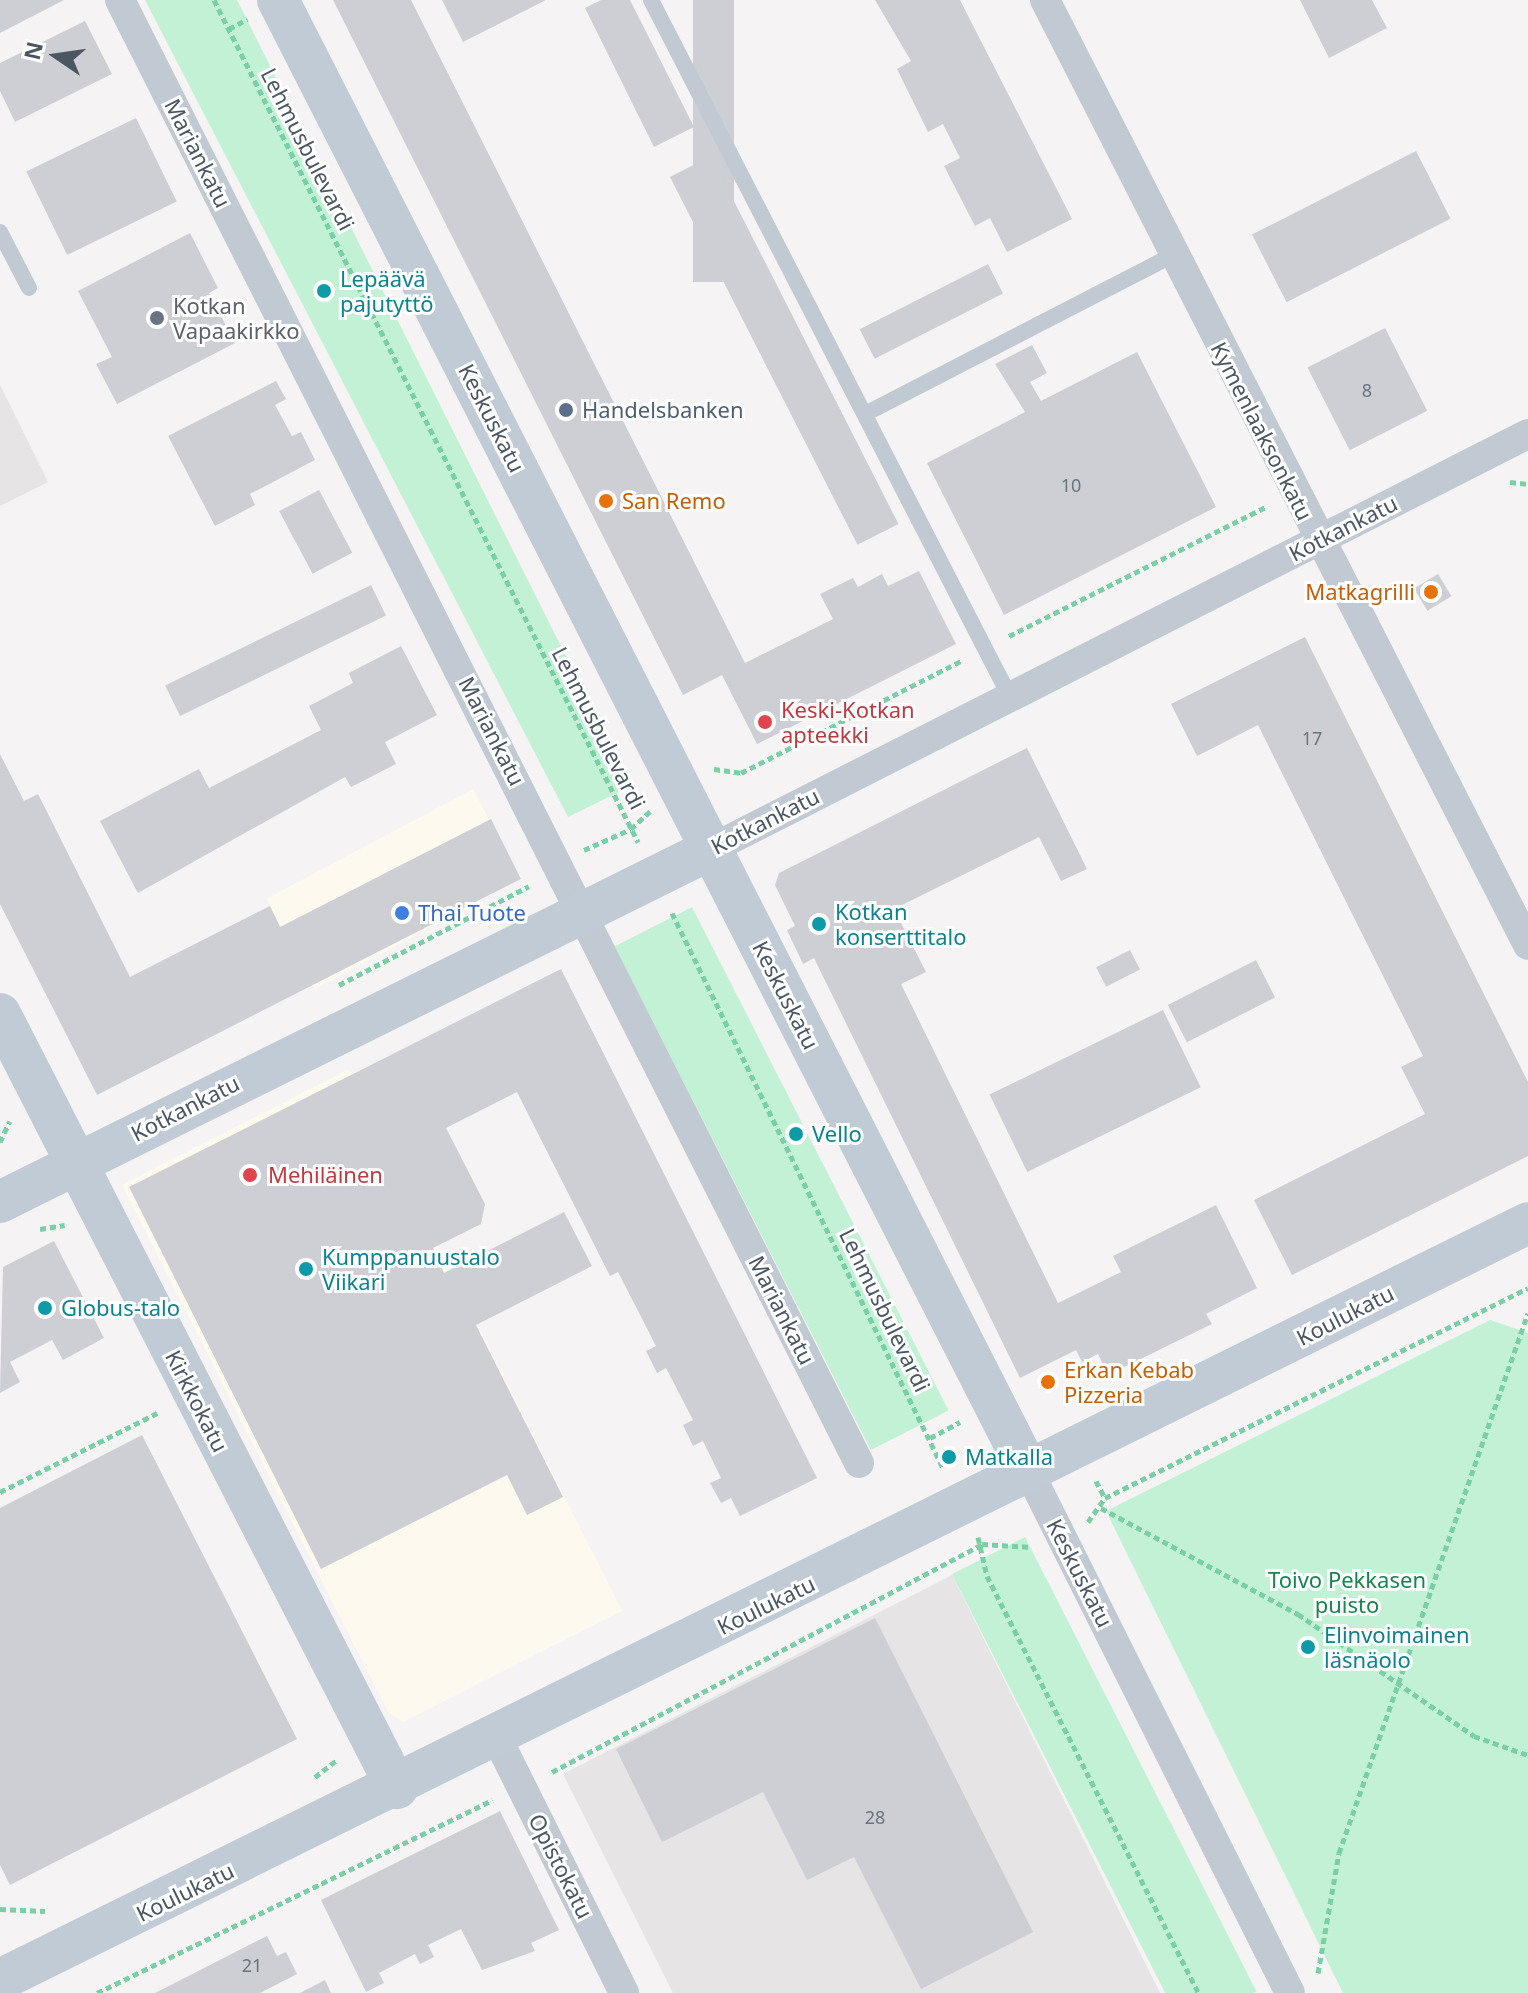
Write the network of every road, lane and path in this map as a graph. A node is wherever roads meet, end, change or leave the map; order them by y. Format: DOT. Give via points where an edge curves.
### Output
graph roads {
  1 [pos="120,0"];
  2 [pos="214,0"];
  3 [pos="278,0"];
  4 [pos="651,0"];
  5 [pos="1045,0"];
  6 [pos="0,232"];
  7 [pos="1173,255"];
  8 [pos="29,288"];
  9 [pos="865,414"];
  10 [pos="1528,434"];
  11 [pos="1245,516"];
  12 [pos="1318,541"];
  13 [pos="986,648"];
  14 [pos="1010,697"];
  15 [pos="679,786"];
  16 [pos="631,829"];
  17 [pos="711,849"];
  18 [pos="558,862"];
  19 [pos="655,875"];
  20 [pos="582,908"];
  21 [pos="1528,945"];
  22 [pos="335,987"];
  23 [pos="0,1014"];
  24 [pos="49,1110"];
  25 [pos="0,1142"];
  26 [pos="77,1163"];
  27 [pos="0,1202"];
  28 [pos="1528,1223"];
  29 [pos="1528,1288"];
  30 [pos="1528,1313"];
  31 [pos="157,1413"];
  32 [pos="859,1463"];
  33 [pos="1030,1474"];
  34 [pos="946,1475"];
  35 [pos="0,1492"];
  36 [pos="1101,1508"];
  37 [pos="1061,1534"];
  38 [pos="982,1544"];
  39 [pos="1401,1680"];
  40 [pos="497,1738"];
  41 [pos="1528,1755"];
  42 [pos="521,1787"];
  43 [pos="397,1788"];
  44 [pos="0,1909"];
  45 [pos="50,1911"];
  46 [pos="0,1980"];
  47 [pos="1303,1987"];
  48 [pos="97,1993"];
  49 [pos="624,1993"];
  50 [pos="1199,1993"];
  1 -- 18 [label="street, Mariankatu"];
  2 -- 16 [label="path, Lehmusbulevardi"];
  3 -- 15 [label="main road, Keskuskatu"];
  4 -- 9 [label="lane"];
  5 -- 7 [label="street, Kymenlaaksonkatu"];
  6 -- 8 [label="lane"];
  7 -- 9 [label="lane"];
  7 -- 12 [label="street, Kymenlaaksonkatu"];
  9 -- 13 [label="lane"];
  10 -- 12 [label="street, Kotkankatu"];
  11 -- 13 [label="path"];
  12 -- 14 [label="street, Kotkankatu"];
  12 -- 21 [label="street, Kymenlaaksonkatu"];
  13 -- 14 [label="lane"];
  13 -- 15 [label="path" via="741,773 707,769"];
  14 -- 17 [label="street, Kotkankatu"];
  15 -- 16 [label="path"];
  15 -- 17 [label="main road, Keskuskatu"];
  16 -- 18 [label="path"];
  16 -- 19 [label="path, Lehmusbulevardi"];
  17 -- 19 [label="main road, Kotkankatu"];
  17 -- 33 [label="main road, Keskuskatu"];
  18 -- 20 [label="street, Mariankatu"];
  18 -- 22 [label="path" via="514,895"];
  19 -- 20 [label="main road, Kotkankatu"];
  19 -- 34 [label="path, Lehmusbulevardi"];
  20 -- 26 [label="main road, Kotkankatu"];
  20 -- 32 [label="street, Mariankatu"];
  23 -- 24 [label="main road, Kirkkokatu"];
  24 -- 25 [label="path" via="8,1122"];
  24 -- 26 [label="main road, Kirkkokatu"];
  26 -- 27 [label="main road, Kotkankatu"];
  26 -- 43 [label="main road, Kirkkokatu"];
  28 -- 33 [label="main road, Koulukatu"];
  29 -- 36 [label="path" via="1105,1498"];
  30 -- 39 [label="path"];
  31 -- 35 [label="path"];
  33 -- 37 [label="street, Keskuskatu"];
  33 -- 40 [label="main road, Koulukatu"];
  36 -- 37 [label="path" via="1095,1519"];
  36 -- 39 [label="path" via="1298,1614"];
  37 -- 38 [label="path" via="1024,1551"];
  37 -- 47 [label="street, Keskuskatu"];
  38 -- 42 [label="path"];
  38 -- 50 [label="path" via="987,1576"];
  39 -- 41 [label="path" via="1474,1736"];
  39 -- 47 [label="path" via="1339,1853"];
  40 -- 42 [label="street, Opistokatu"];
  40 -- 43 [label="main road, Koulukatu"];
  42 -- 48 [label="path"];
  42 -- 49 [label="street, Opistokatu"];
  43 -- 46 [label="main road, Koulukatu"];
  44 -- 45 [label="path"];
}
